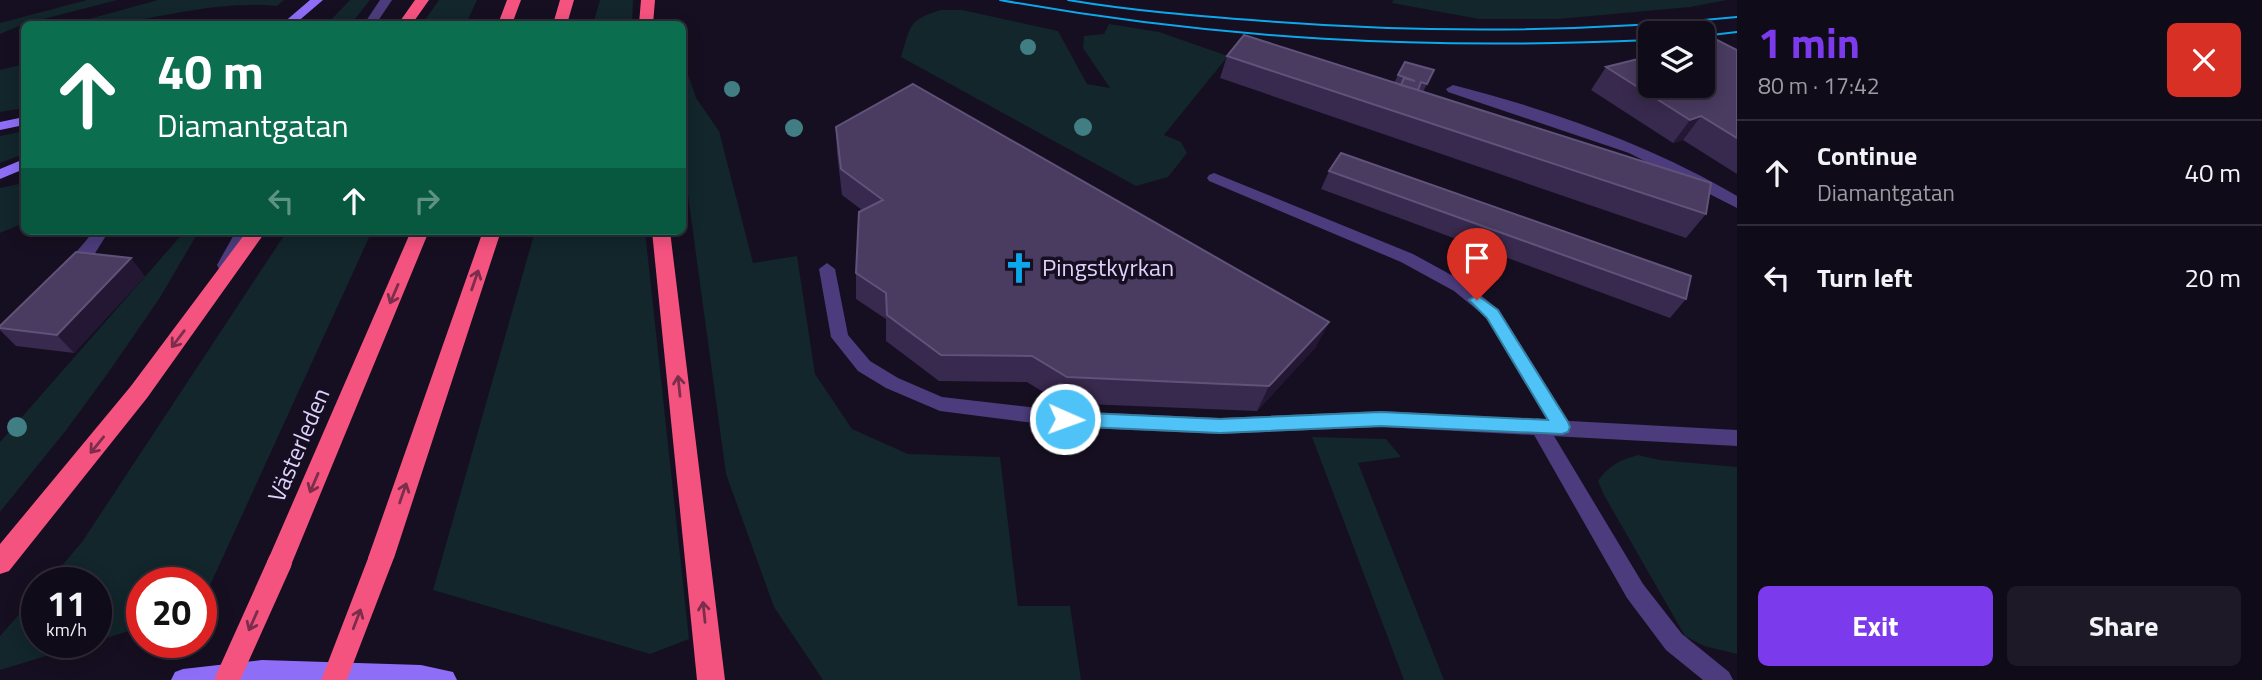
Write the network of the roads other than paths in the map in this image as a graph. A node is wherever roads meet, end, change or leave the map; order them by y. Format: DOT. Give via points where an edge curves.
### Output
graph roads {
  1 [pos="317,0"];
  2 [pos="386,0"];
  3 [pos="422,0"];
  4 [pos="514,0"];
  5 [pos="567,0"];
  6 [pos="648,0"];
  7 [pos="292,21"];
  8 [pos="372,21"];
  9 [pos="407,21"];
  10 [pos="506,21"];
  11 [pos="561,21"];
  12 [pos="646,21"];
  13 [pos="1453,89"];
  14 [pos="21,122"];
  15 [pos="0,126"];
  16 [pos="21,164"];
  17 [pos="0,174"];
  18 [pos="1214,178"];
  19 [pos="1737,203"];
  20 [pos="98,235"];
  21 [pos="242,235"];
  22 [pos="254,235"];
  23 [pos="418,235"];
  24 [pos="491,235"];
  25 [pos="661,235"];
  26 [pos="827,269"];
  27 [pos="57,281"];
  28 [pos="203,306"];
  29 [pos="1538,426"];
  30 [pos="1562,427"];
  31 [pos="1737,438"];
  32 [pos="0,563"];
  33 [pos="183,680"];
  34 [pos="227,680"];
  35 [pos="334,680"];
  36 [pos="445,680"];
  37 [pos="711,680"];
  38 [pos="1721,680"];
  1 -- 7 [label="street"];
  2 -- 8 [label="street"];
  3 -- 9 [label="highway"];
  4 -- 10 [label="highway"];
  5 -- 11 [label="highway"];
  6 -- 12 [label="highway"];
  13 -- 19 [label="street" via="1642,152 1700,179"];
  14 -- 15 [label="street"];
  16 -- 17 [label="street"];
  18 -- 30 [label="street" via="1407,258 1460,287 1493,314"];
  20 -- 27 [label="street"];
  21 -- 28 [label="street"];
  22 -- 28 [label="highway"];
  23 -- 34 [label="highway, Västerleden, one-way, bridge"];
  35 -- 24 [label="highway, one-way, bridge" via="381,558"];
  37 -- 25 [label="highway, one-way"];
  26 -- 29 [label="street" via="840,337 864,366 940,404 1065,419 1220,426 1381,419"];
  28 -- 32 [label="highway, one-way"];
  29 -- 30 [label="street"];
  29 -- 38 [label="street" via="1635,591 1674,642"];
  30 -- 31 [label="street"];
  33 -- 36 [label="street" via="262,671"];
}
